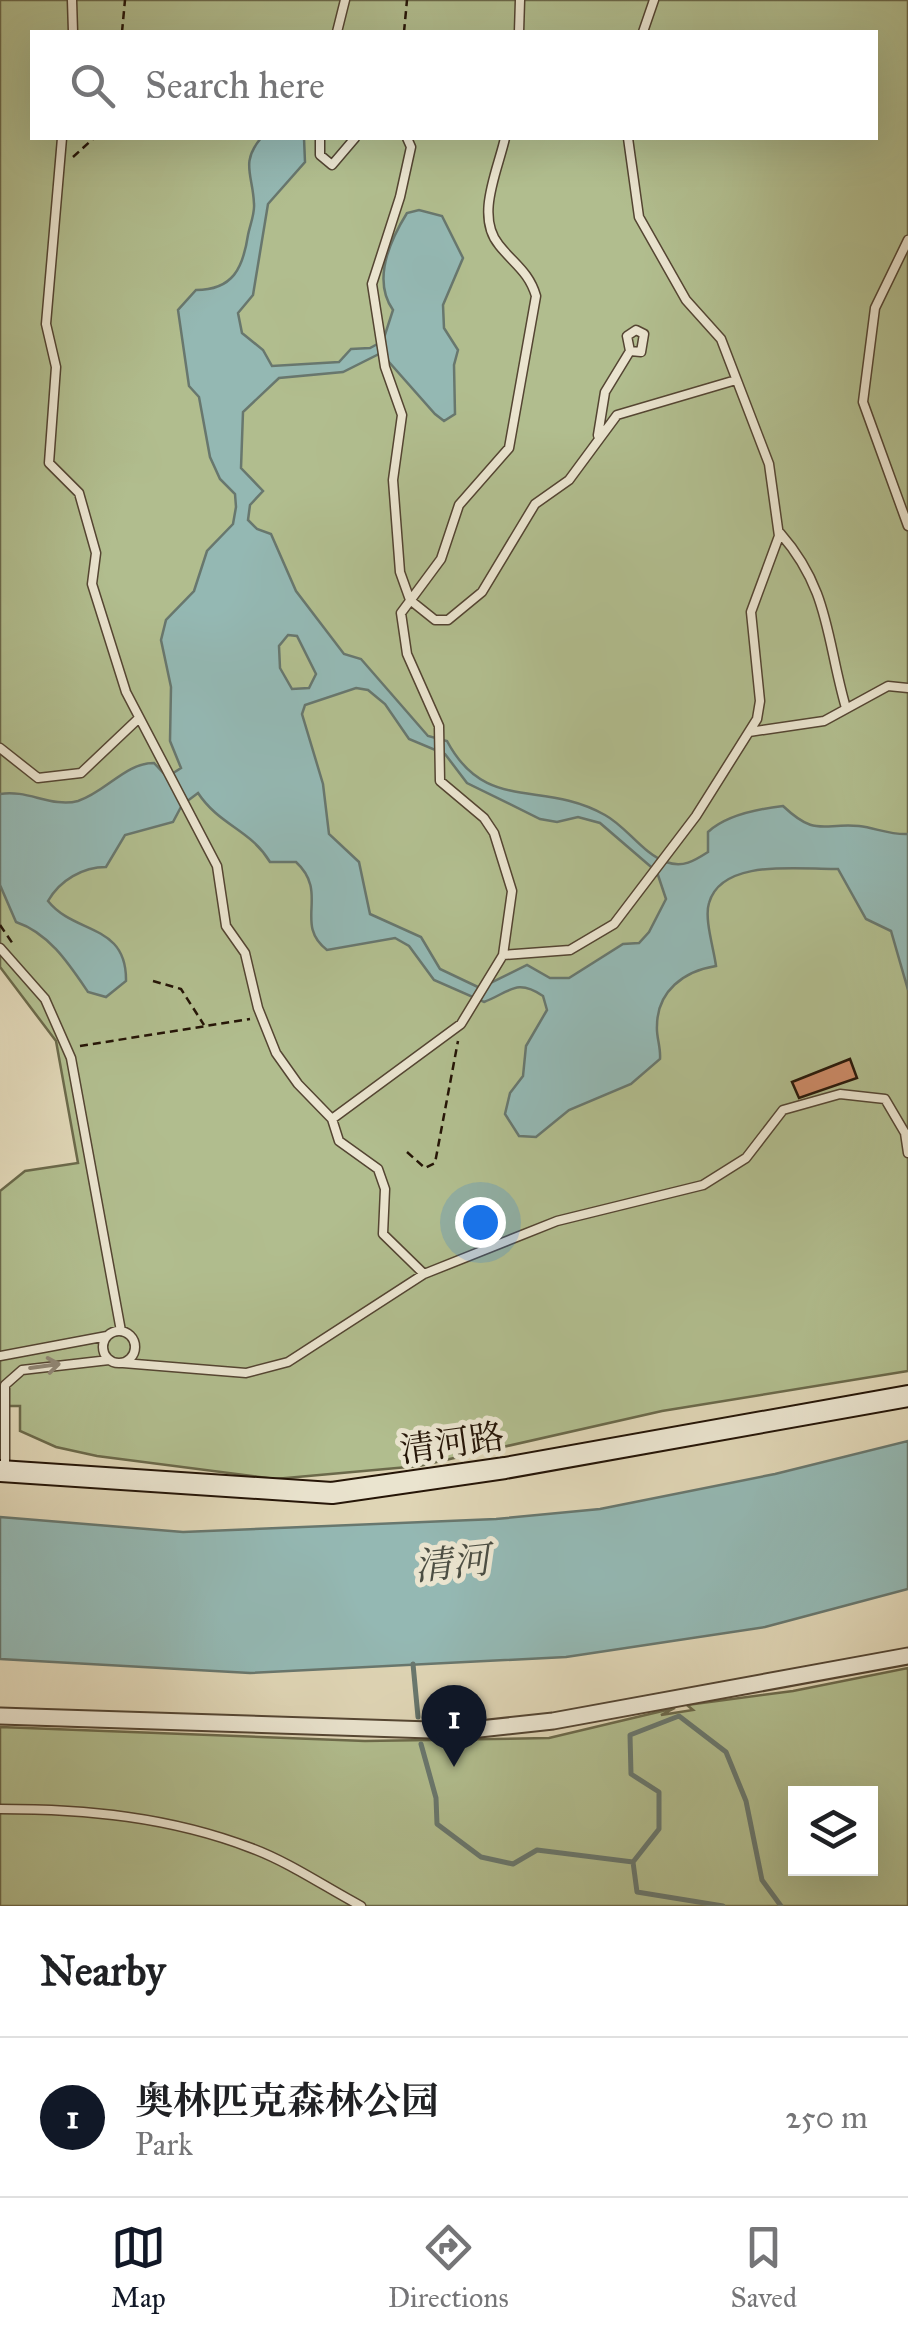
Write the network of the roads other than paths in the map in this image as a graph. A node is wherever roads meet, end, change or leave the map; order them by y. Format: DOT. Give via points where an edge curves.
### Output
graph roads {
  1 [pos="72,0"];
  2 [pos="345,0"];
  3 [pos="520,0"];
  4 [pos="654,0"];
  5 [pos="73,30"];
  6 [pos="338,30"];
  7 [pos="519,30"];
  8 [pos="645,30"];
  9 [pos="62,140"];
  10 [pos="320,140"];
  11 [pos="352,140"];
  12 [pos="408,140"];
  13 [pos="504,140"];
  14 [pos="628,140"];
  15 [pos="908,240"];
  16 [pos="630,351"];
  17 [pos="736,380"];
  18 [pos="598,440"];
  19 [pos="908,526"];
  20 [pos="778,530"];
  21 [pos="410,600"];
  22 [pos="908,688"];
  23 [pos="846,708"];
  24 [pos="138,720"];
  25 [pos="749,732"];
  26 [pos="0,748"];
  27 [pos="0,948"];
  28 [pos="502,955"];
  29 [pos="332,1119"];
  30 [pos="908,1153"];
  31 [pos="424,1274"];
  32 [pos="121,1330"];
  33 [pos="106,1336"];
  34 [pos="0,1356"];
  35 [pos="108,1360"];
  36 [pos="123,1363"];
  37 [pos="908,1396"];
  38 [pos="2,1471"];
  39 [pos="908,1656"];
  40 [pos="0,1716"];
  41 [pos="0,1808"];
  42 [pos="361,1906"];
  1 -- 5 [label="lane"];
  2 -- 6 [label="lane"];
  3 -- 7 [label="lane"];
  4 -- 8 [label="lane"];
  9 -- 24 [label="lane" via="46,324 56,368 48,463 78,493 96,553 92,584"];
  10 -- 11 [label="lane" via="320,155 332,165"];
  12 -- 21 [label="lane" via="400,197 372,284 385,368 402,414 393,480 400,572"];
  13 -- 21 [label="lane" via="490,228 496,243 531,277 536,296 515,428 502,461 459,505 441,559"];
  14 -- 17 [label="lane" via="638,217 686,300 721,340"];
  15 -- 19 [label="lane" via="875,308 863,402"];
  16 -- 18 [label="lane" via="606,392"];
  17 -- 18 [label="lane" via="617,415"];
  17 -- 20 [label="lane" via="768,464"];
  18 -- 21 [label="lane" via="569,480 534,504 490,583 457,613 435,620"];
  20 -- 23 [label="lane" via="805,562 831,629"];
  20 -- 25 [label="lane" via="751,612 760,700"];
  21 -- 28 [label="lane" via="401,613 407,654 439,726 440,781 494,833 512,892"];
  22 -- 23 [label="lane" via="888,686"];
  23 -- 25 [label="lane" via="824,721"];
  24 -- 26 [label="lane" via="81,773 38,778"];
  24 -- 29 [label="lane" via="203,832 217,866 226,926 246,953 276,1052"];
  25 -- 28 [label="lane" via="614,924 570,950"];
  27 -- 32 [label="lane" via="46,998 67,1048"];
  28 -- 29 [label="lane" via="461,1024"];
  29 -- 31 [label="lane" via="340,1141 378,1169 385,1189 384,1234"];
  30 -- 31 [label="lane" via="905,1133 885,1099 840,1094 783,1110 746,1158 703,1185 557,1222"];
  31 -- 36 [label="lane" via="288,1362 246,1373"];
  32 -- 33 [label="lane"];
  32 -- 36 [label="lane" via="136,1346"];
  33 -- 34 [label="lane"];
  33 -- 35 [label="lane"];
  35 -- 36 [label="lane"];
  38 -- 35 [label="lane, one-way" via="4,1384 22,1370"];
  37 -- 38 [label="street, 清河路" via="332,1493"];
  39 -- 40 [label="street" via="553,1721 461,1731"];
  41 -- 42 [label="lane" via="82,1809 180,1825 254,1848"];
}
